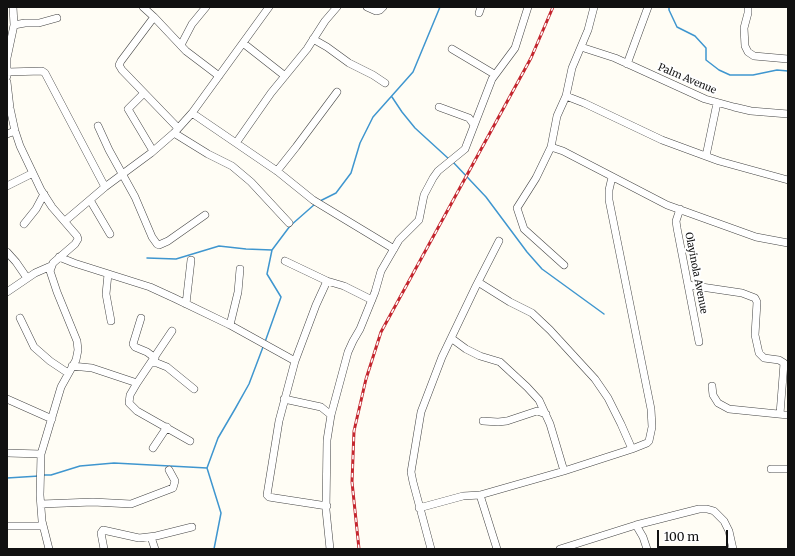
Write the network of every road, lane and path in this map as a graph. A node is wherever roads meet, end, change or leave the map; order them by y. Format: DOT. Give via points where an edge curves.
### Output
graph roads {
  1 [pos="13,7"];
  2 [pos="143,7"];
  3 [pos="206,7"];
  4 [pos="269,7"];
  5 [pos="337,7"];
  6 [pos="367,7"];
  7 [pos="383,7"];
  8 [pos="528,7"];
  9 [pos="594,7"];
  10 [pos="648,7"];
  11 [pos="748,7"];
  12 [pos="154,17"];
  13 [pos="57,18"];
  14 [pos="14,25"];
  15 [pos="312,39"];
  16 [pos="243,43"];
  17 [pos="181,45"];
  18 [pos="581,47"];
  19 [pos="452,49"];
  20 [pos="788,59"];
  21 [pos="627,64"];
  22 [pos="7,72"];
  23 [pos="494,74"];
  24 [pos="7,76"];
  25 [pos="219,76"];
  26 [pos="285,76"];
  27 [pos="7,82"];
  28 [pos="385,83"];
  29 [pos="337,92"];
  30 [pos="144,93"];
  31 [pos="566,96"];
  32 [pos="717,102"];
  33 [pos="8,108"];
  34 [pos="439,108"];
  35 [pos="192,113"];
  36 [pos="788,114"];
  37 [pos="474,125"];
  38 [pos="98,126"];
  39 [pos="176,130"];
  40 [pos="15,131"];
  41 [pos="7,134"];
  42 [pos="236,143"];
  43 [pos="551,147"];
  44 [pos="153,151"];
  45 [pos="706,156"];
  46 [pos="277,171"];
  47 [pos="33,173"];
  48 [pos="122,173"];
  49 [pos="612,177"];
  50 [pos="788,180"];
  51 [pos="7,186"];
  52 [pos="105,187"];
  53 [pos="44,194"];
  54 [pos="90,200"];
  55 [pos="50,205"];
  56 [pos="36,209"];
  57 [pos="680,209"];
  58 [pos="205,215"];
  59 [pos="65,221"];
  60 [pos="289,223"];
  61 [pos="24,224"];
  62 [pos="110,234"];
  63 [pos="499,241"];
  64 [pos="788,243"];
  65 [pos="394,249"];
  66 [pos="7,252"];
  67 [pos="59,257"];
  68 [pos="191,260"];
  69 [pos="286,261"];
  70 [pos="564,265"];
  71 [pos="51,266"];
  72 [pos="240,269"];
  73 [pos="108,274"];
  74 [pos="27,278"];
  75 [pos="327,281"];
  76 [pos="478,282"];
  77 [pos="688,285"];
  78 [pos="7,292"];
  79 [pos="372,300"];
  80 [pos="186,304"];
  81 [pos="20,318"];
  82 [pos="141,318"];
  83 [pos="111,321"];
  84 [pos="230,325"];
  85 [pos="172,331"];
  86 [pos="451,338"];
  87 [pos="699,342"];
  88 [pos="153,361"];
  89 [pos="295,361"];
  90 [pos="72,366"];
  91 [pos="68,373"];
  92 [pos="137,383"];
  93 [pos="712,386"];
  94 [pos="194,389"];
  95 [pos="7,399"];
  96 [pos="284,399"];
  97 [pos="546,414"];
  98 [pos="780,414"];
  99 [pos="331,415"];
  100 [pos="788,415"];
  101 [pos="52,419"];
  102 [pos="483,421"];
  103 [pos="167,427"];
  104 [pos="190,440"];
  105 [pos="154,448"];
  106 [pos="632,449"];
  107 [pos="7,453"];
  108 [pos="41,454"];
  109 [pos="771,469"];
  110 [pos="788,469"];
  111 [pos="169,470"];
  112 [pos="564,471"];
  113 [pos="480,495"];
  114 [pos="41,504"];
  115 [pos="326,506"];
  116 [pos="419,508"];
  117 [pos="636,525"];
  118 [pos="7,526"];
  119 [pos="43,526"];
  120 [pos="192,527"];
  121 [pos="151,537"];
  122 [pos="50,549"];
  123 [pos="104,549"];
  124 [pos="155,549"];
  125 [pos="330,549"];
  126 [pos="431,549"];
  127 [pos="497,549"];
  128 [pos="563,549"];
  129 [pos="647,549"];
  130 [pos="733,549"];
  1 -- 14 [label="street"];
  2 -- 12 [label="street"];
  3 -- 17 [label="street" via="192,24"];
  4 -- 16 [label="street"];
  5 -- 15 [label="street"];
  6 -- 7 [label="street" via="376,11"];
  8 -- 23 [label="street" via="515,48"];
  9 -- 18 [label="street"];
  10 -- 21 [label="street"];
  11 -- 20 [label="street" via="744,28 744,46 748,52 754,56"];
  12 -- 17 [label="street"];
  12 -- 30 [label="street" via="120,63 122,70"];
  13 -- 14 [label="street"];
  14 -- 22 [label="street"];
  15 -- 26 [label="street"];
  15 -- 28 [label="street"];
  16 -- 25 [label="street"];
  16 -- 26 [label="street"];
  17 -- 25 [label="street"];
  18 -- 21 [label="street, Palm Avenue"];
  18 -- 31 [label="street" via="570,76"];
  19 -- 23 [label="street"];
  21 -- 32 [label="street, Palm Avenue"];
  22 -- 24 [label="street"];
  22 -- 52 [label="street" via="45,72"];
  23 -- 37 [label="street"];
  25 -- 35 [label="street"];
  26 -- 42 [label="street"];
  27 -- 33 [label="street"];
  29 -- 46 [label="street"];
  30 -- 39 [label="street"];
  30 -- 44 [label="street" via="128,110"];
  31 -- 43 [label="street" via="557,116"];
  31 -- 45 [label="street" via="662,140"];
  32 -- 36 [label="street, Palm Avenue" via="751,111"];
  32 -- 45 [label="street"];
  33 -- 40 [label="street"];
  34 -- 37 [label="street" via="470,118"];
  35 -- 39 [label="street"];
  35 -- 42 [label="street"];
  37 -- 65 [label="street" via="465,149 433,178 424,195 419,220 399,240"];
  38 -- 48 [label="street"];
  39 -- 44 [label="street"];
  39 -- 60 [label="street" via="208,154 232,166 251,182"];
  40 -- 41 [label="street"];
  40 -- 47 [label="street"];
  42 -- 46 [label="street"];
  43 -- 49 [label="street"];
  43 -- 70 [label="street" via="517,208 524,229"];
  44 -- 48 [label="street"];
  45 -- 50 [label="street"];
  46 -- 65 [label="street" via="314,200"];
  47 -- 51 [label="street"];
  47 -- 53 [label="street"];
  48 -- 52 [label="street"];
  48 -- 58 [label="street" via="157,244 168,241"];
  49 -- 57 [label="street" via="656,200"];
  49 -- 106 [label="street" via="609,200 651,409 651,437 647,443"];
  52 -- 54 [label="street"];
  53 -- 55 [label="street"];
  53 -- 56 [label="street"];
  54 -- 59 [label="street"];
  54 -- 62 [label="street"];
  55 -- 56 [label="street"];
  55 -- 59 [label="street"];
  56 -- 61 [label="street"];
  57 -- 64 [label="street" via="756,237"];
  57 -- 77 [label="street, Olayinola Avenue" via="676,221"];
  59 -- 67 [label="street" via="78,239"];
  63 -- 76 [label="street"];
  65 -- 79 [label="street" via="380,274"];
  66 -- 74 [label="street"];
  67 -- 71 [label="street"];
  67 -- 73 [label="street"];
  68 -- 80 [label="street"];
  69 -- 75 [label="street"];
  71 -- 74 [label="street"];
  71 -- 90 [label="street" via="52,279 78,346 78,356"];
  72 -- 84 [label="street" via="238,292"];
  73 -- 80 [label="street" via="150,287"];
  73 -- 83 [label="street" via="106,294"];
  74 -- 78 [label="street"];
  75 -- 79 [label="street" via="344,286"];
  75 -- 89 [label="street"];
  76 -- 86 [label="street"];
  76 -- 106 [label="street" via="532,313 550,330 595,379 619,418"];
  77 -- 87 [label="street, Olayinola Avenue"];
  77 -- 98 [label="street" via="742,293 755,298 755,335 760,355 784,363"];
  79 -- 99 [label="street" via="348,352"];
  80 -- 84 [label="street"];
  81 -- 91 [label="street" via="34,347"];
  82 -- 88 [label="street" via="134,344 135,347 147,352"];
  84 -- 89 [label="street"];
  85 -- 88 [label="street"];
  86 -- 97 [label="street" via="480,356 500,362 539,400"];
  86 -- 116 [label="street" via="420,412 411,472"];
  88 -- 92 [label="street"];
  88 -- 94 [label="street" via="167,367"];
  89 -- 96 [label="street"];
  90 -- 91 [label="street"];
  90 -- 92 [label="street" via="92,368"];
  91 -- 101 [label="street" via="61,387"];
  92 -- 103 [label="street" via="130,395 129,403"];
  93 -- 98 [label="street" via="715,398 727,408"];
  95 -- 101 [label="street"];
  96 -- 99 [label="street" via="321,407"];
  96 -- 115 [label="street" via="267,495"];
  97 -- 102 [label="street" via="537,411 507,421"];
  97 -- 112 [label="street"];
  98 -- 100 [label="street"];
  99 -- 115 [label="street" via="327,440"];
  101 -- 108 [label="street"];
  103 -- 104 [label="street"];
  103 -- 105 [label="street"];
  106 -- 112 [label="street"];
  107 -- 108 [label="street"];
  108 -- 114 [label="street"];
  109 -- 110 [label="street"];
  111 -- 114 [label="street" via="174,481 172,488 131,504"];
  112 -- 113 [label="street"];
  113 -- 116 [label="street" via="463,496"];
  113 -- 127 [label="street"];
  114 -- 119 [label="street"];
  115 -- 125 [label="street"];
  116 -- 126 [label="street"];
  117 -- 128 [label="street"];
  117 -- 129 [label="street"];
  117 -- 130 [label="street" via="707,509 714,511 724,521"];
  118 -- 119 [label="street"];
  119 -- 122 [label="street"];
  120 -- 121 [label="street"];
  121 -- 123 [label="street" via="139,538 103,530 100,533"];
  121 -- 124 [label="street"];
}
